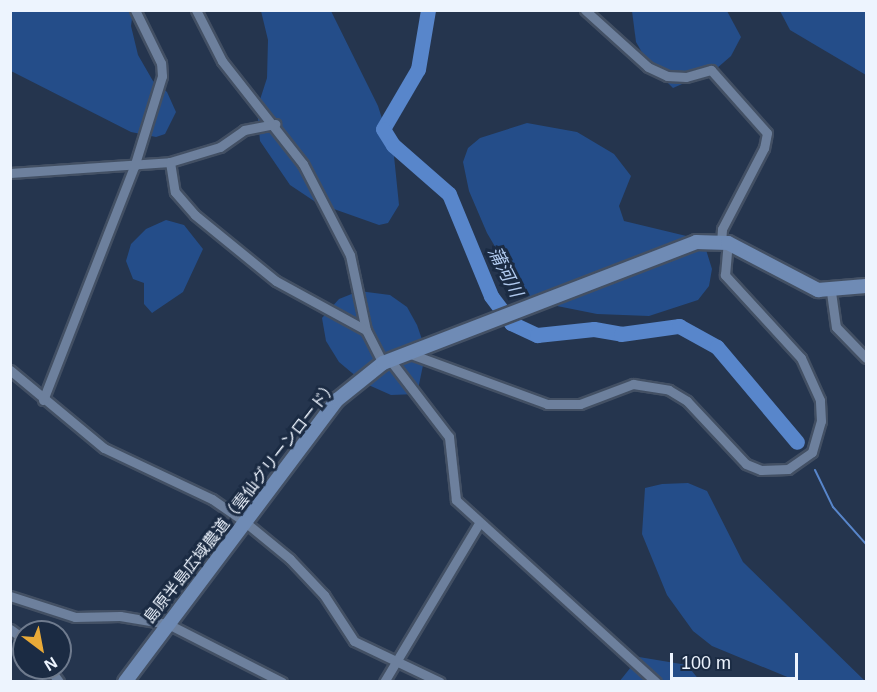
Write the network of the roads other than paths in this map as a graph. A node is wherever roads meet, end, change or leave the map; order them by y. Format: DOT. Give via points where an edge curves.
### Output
graph roads {
  1 [pos="135,10"];
  2 [pos="196,10"];
  3 [pos="585,10"];
  4 [pos="275,124"];
  5 [pos="170,162"];
  6 [pos="134,167"];
  7 [pos="10,173"];
  8 [pos="724,243"];
  9 [pos="867,286"];
  10 [pos="831,292"];
  11 [pos="366,330"];
  12 [pos="408,353"];
  13 [pos="867,358"];
  14 [pos="387,362"];
  15 [pos="10,370"];
  16 [pos="43,400"];
  17 [pos="245,522"];
  18 [pos="479,523"];
  19 [pos="10,596"];
  20 [pos="168,624"];
  21 [pos="394,663"];
  22 [pos="125,681"];
  23 [pos="282,681"];
  24 [pos="384,681"];
  25 [pos="440,681"];
  26 [pos="656,681"];
  1 -- 6 [label="street" via="160,63 162,76"];
  2 -- 4 [label="street" via="222,61"];
  3 -- 8 [label="street" via="648,67 667,76 686,77 711,70 766,133 764,148 722,229"];
  4 -- 5 [label="street" via="244,130 220,147"];
  4 -- 11 [label="street" via="303,164 350,255"];
  5 -- 6 [label="street"];
  5 -- 11 [label="street" via="175,192 195,215 276,281"];
  6 -- 7 [label="street"];
  6 -- 16 [label="street"];
  8 -- 10 [label="street" via="796,282"];
  8 -- 12 [label="street, 島原半島広域農道（雲仙グリーンロード）" via="678,248"];
  8 -- 12 [label="street" via="726,275 801,358 820,400 818,441 804,460 788,469 761,470 746,464 687,401 669,390 633,384 580,404 547,404"];
  9 -- 10 [label="street"];
  10 -- 13 [label="street" via="836,327"];
  11 -- 14 [label="street"];
  12 -- 14 [label="street, 島原半島広域農道（雲仙グリーンロード）"];
  14 -- 17 [label="street, 島原半島広域農道（雲仙グリーンロード）" via="337,400"];
  14 -- 18 [label="street" via="449,437 456,500"];
  15 -- 16 [label="street"];
  16 -- 17 [label="street" via="104,448 212,499"];
  17 -- 20 [label="street, 島原半島広域農道（雲仙グリーンロード）"];
  17 -- 21 [label="street" via="290,559 324,595 354,641"];
  18 -- 21 [label="street"];
  18 -- 26 [label="street"];
  19 -- 20 [label="street" via="75,617 143,618"];
  20 -- 22 [label="street, 島原半島広域農道（雲仙グリーンロード）"];
  20 -- 23 [label="street"];
  21 -- 24 [label="street"];
  21 -- 25 [label="street"];
}
